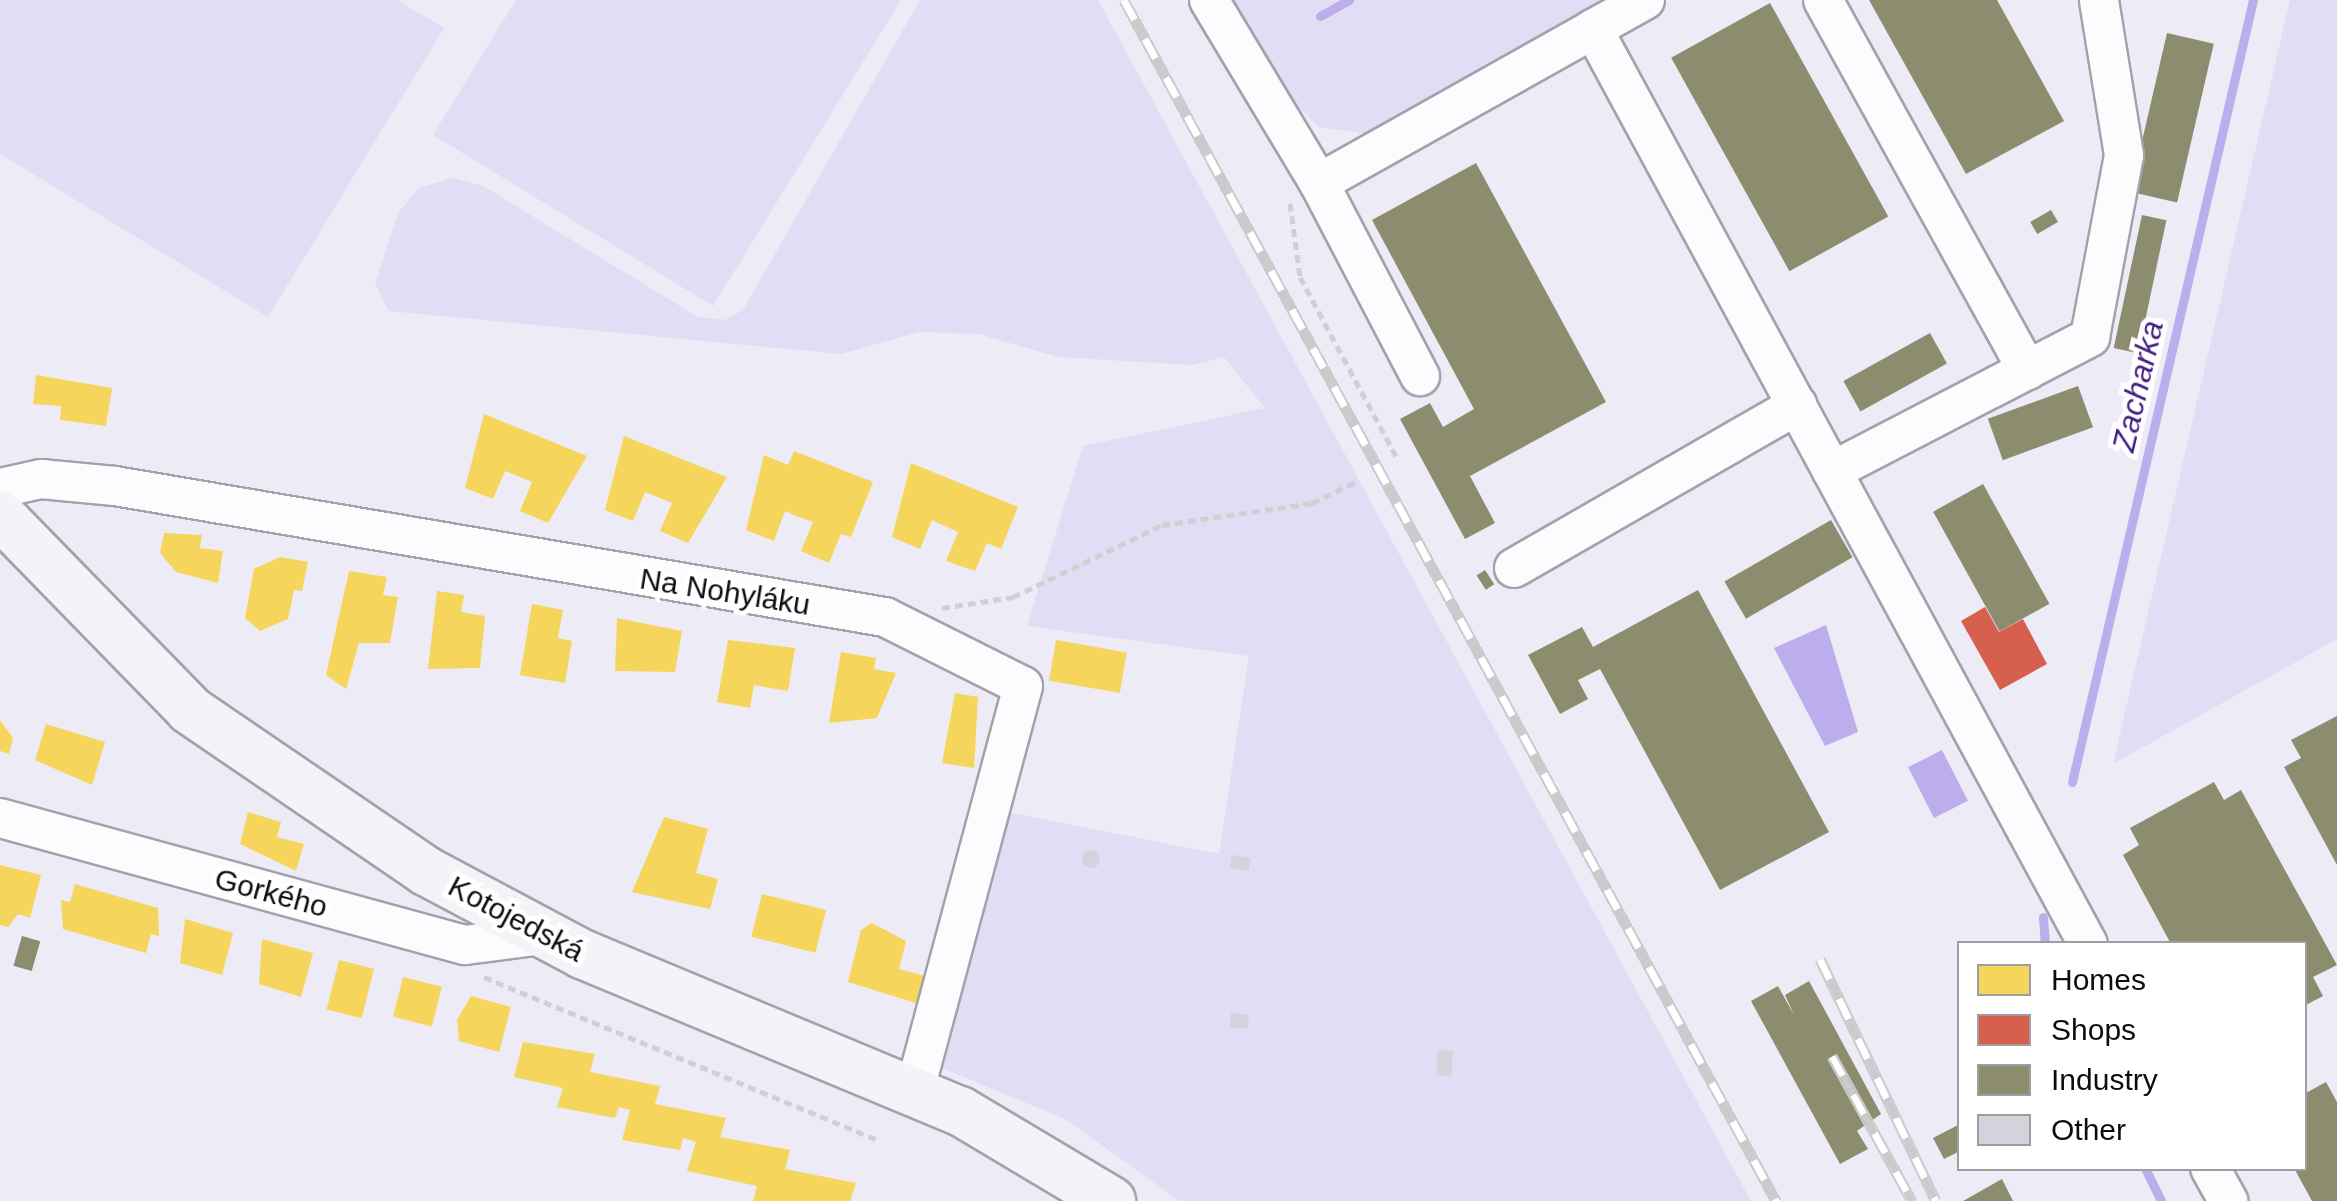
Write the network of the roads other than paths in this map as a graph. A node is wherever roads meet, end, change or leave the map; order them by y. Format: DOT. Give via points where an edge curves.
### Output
graph roads {
  1 [pos="1209,0"];
  2 [pos="1645,0"];
  3 [pos="1823,0"];
  4 [pos="2099,0"];
  5 [pos="1592,29"];
  6 [pos="1304,188"];
  7 [pos="2027,370"];
  8 [pos="1420,376"];
  9 [pos="1797,405"];
  10 [pos="1832,471"];
  11 [pos="0,488"];
  12 [pos="0,515"];
  13 [pos="1514,568"];
  14 [pos="0,818"];
  15 [pos="542,935"];
  16 [pos="2086,941"];
  17 [pos="914,1092"];
  18 [pos="2212,1171"];
  19 [pos="1110,1201"];
  20 [pos="2228,1201"];
  1 -- 6 [label="street"];
  2 -- 5 [label="street"];
  3 -- 7 [label="street"];
  4 -- 7 [label="street" via="2124,154 2090,337"];
  5 -- 6 [label="street"];
  5 -- 9 [label="street"];
  6 -- 8 [label="street"];
  7 -- 10 [label="street"];
  9 -- 10 [label="street"];
  9 -- 13 [label="street"];
  10 -- 16 [label="street"];
  11 -- 17 [label="street, Na Nohyláku" via="41,479 115,486 884,617 1023,686"];
  12 -- 15 [label="main road, Kotojedská" via="220,735 426,871"];
  14 -- 15 [label="street, Gorkého" via="466,946"];
  15 -- 17 [label="main road, Kotojedská"];
  17 -- 19 [label="main road, Kotojedská"];
  18 -- 20 [label="street"];
}
